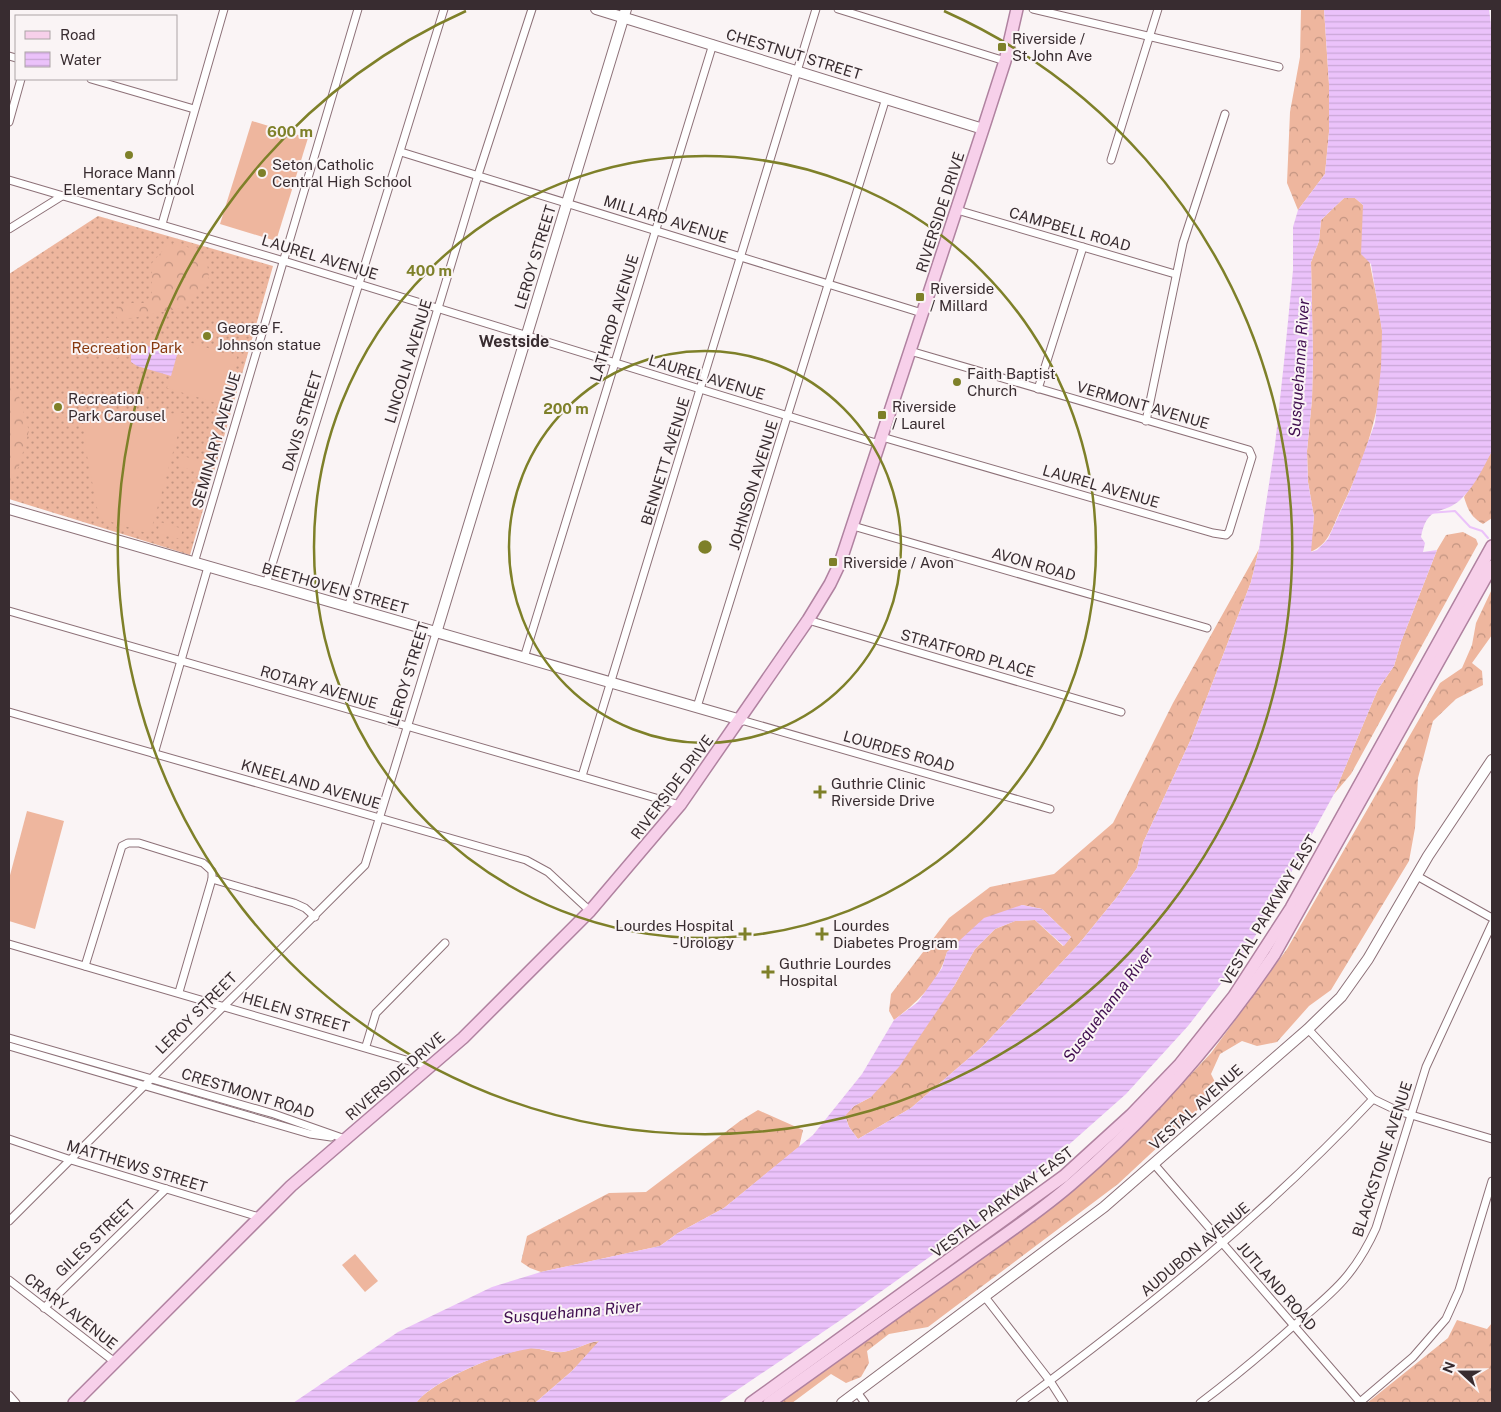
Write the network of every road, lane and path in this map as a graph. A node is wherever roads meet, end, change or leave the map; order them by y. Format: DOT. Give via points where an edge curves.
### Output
graph roads {
  1 [pos="224,9"];
  2 [pos="358,9"];
  3 [pos="444,9"];
  4 [pos="532,9"];
  5 [pos="596,9"];
  6 [pos="816,9"];
  7 [pos="838,9"];
  8 [pos="1018,9"];
  9 [pos="1033,9"];
  10 [pos="1158,9"];
  11 [pos="625,13"];
  12 [pos="1151,37"];
  13 [pos="712,44"];
  14 [pos="1005,60"];
  15 [pos="1279,67"];
  16 [pos="798,70"];
  17 [pos="21,80"];
  18 [pos="94,80"];
  19 [pos="886,98"];
  20 [pos="194,109"];
  21 [pos="1225,114"];
  22 [pos="9,122"];
  23 [pos="983,129"];
  24 [pos="401,152"];
  25 [pos="1111,160"];
  26 [pos="478,175"];
  27 [pos="9,180"];
  28 [pos="62,196"];
  29 [pos="567,203"];
  30 [pos="956,210"];
  31 [pos="162,224"];
  32 [pos="9,229"];
  33 [pos="655,230"];
  34 [pos="1083,247"];
  35 [pos="740,257"];
  36 [pos="284,261"];
  37 [pos="1175,274"];
  38 [pos="359,284"];
  39 [pos="829,284"];
  40 [pos="439,308"];
  41 [pos="922,314"];
  42 [pos="526,335"];
  43 [pos="910,351"];
  44 [pos="615,363"];
  45 [pos="1038,389"];
  46 [pos="700,390"];
  47 [pos="788,416"];
  48 [pos="1146,421"];
  49 [pos="881,441"];
  50 [pos="9,509"];
  51 [pos="852,526"];
  52 [pos="1226,535"];
  53 [pos="1492,546"];
  54 [pos="194,563"];
  55 [pos="1492,566"];
  56 [pos="208,567"];
  57 [pos="266,584"];
  58 [pos="348,608"];
  59 [pos="9,611"];
  60 [pos="808,620"];
  61 [pos="1207,628"];
  62 [pos="436,633"];
  63 [pos="524,658"];
  64 [pos="181,661"];
  65 [pos="610,682"];
  66 [pos="697,707"];
  67 [pos="9,712"];
  68 [pos="1121,712"];
  69 [pos="741,720"];
  70 [pos="408,727"];
  71 [pos="154,754"];
  72 [pos="1492,760"];
  73 [pos="582,776"];
  74 [pos="680,805"];
  75 [pos="1050,809"];
  76 [pos="380,819"];
  77 [pos="1417,876"];
  78 [pos="212,879"];
  79 [pos="590,911"];
  80 [pos="315,917"];
  81 [pos="1492,918"];
  82 [pos="1492,924"];
  83 [pos="446,942"];
  84 [pos="9,944"];
  85 [pos="85,966"];
  86 [pos="179,992"];
  87 [pos="225,1006"];
  88 [pos="1308,1029"];
  89 [pos="9,1038"];
  90 [pos="9,1046"];
  91 [pos="366,1046"];
  92 [pos="430,1067"];
  93 [pos="151,1079"];
  94 [pos="145,1085"];
  95 [pos="1373,1099"];
  96 [pos="248,1111"];
  97 [pos="1411,1114"];
  98 [pos="9,1139"];
  99 [pos="345,1139"];
  100 [pos="1492,1139"];
  101 [pos="71,1160"];
  102 [pos="1154,1164"];
  103 [pos="1492,1181"];
  104 [pos="166,1189"];
  105 [pos="259,1217"];
  106 [pos="9,1221"];
  107 [pos="1223,1244"];
  108 [pos="9,1280"];
  109 [pos="985,1297"];
  110 [pos="44,1308"];
  111 [pos="1294,1326"];
  112 [pos="116,1363"];
  113 [pos="1050,1381"];
  114 [pos="857,1392"];
  115 [pos="9,1395"];
  116 [pos="1360,1402"];
  117 [pos="16,1403"];
  118 [pos="74,1403"];
  119 [pos="751,1403"];
  120 [pos="769,1403"];
  121 [pos="842,1403"];
  122 [pos="865,1403"];
  123 [pos="1020,1403"];
  124 [pos="1064,1403"];
  125 [pos="1200,1403"];
  1 -- 20 [label="street"];
  2 -- 36 [label="street, SEMINARY AVENUE"];
  3 -- 24 [label="street, DAVIS STREET"];
  4 -- 26 [label="street, LINCOLN AVENUE"];
  5 -- 11 [label="street, CHESTNUT STREET"];
  6 -- 16 [label="street, BENNETT AVENUE"];
  7 -- 14 [label="street"];
  8 -- 14 [label="main road, RIVERSIDE DRIVE"];
  9 -- 12 [label="street"];
  10 -- 12 [label="street"];
  11 -- 13 [label="street, CHESTNUT STREET"];
  11 -- 29 [label="street, LEROY STREET"];
  12 -- 15 [label="street"];
  12 -- 25 [label="street"];
  13 -- 16 [label="street, CHESTNUT STREET"];
  13 -- 33 [label="street, LATHROP AVENUE"];
  14 -- 23 [label="main road, RIVERSIDE DRIVE"];
  16 -- 19 [label="street, CHESTNUT STREET"];
  16 -- 35 [label="street, BENNETT AVENUE"];
  17 -- 22 [label="street"];
  18 -- 20 [label="street"];
  19 -- 23 [label="street, CHESTNUT STREET"];
  19 -- 39 [label="street, JOHNSON AVENUE"];
  20 -- 31 [label="street"];
  21 -- 37 [label="street"];
  23 -- 30 [label="main road, RIVERSIDE DRIVE"];
  24 -- 26 [label="street, MILLARD AVENUE"];
  24 -- 38 [label="street, DAVIS STREET"];
  26 -- 29 [label="street, MILLARD AVENUE"];
  26 -- 40 [label="street, LINCOLN AVENUE"];
  27 -- 28 [label="street, LAUREL AVENUE"];
  28 -- 31 [label="street, LAUREL AVENUE"];
  28 -- 32 [label="street"];
  29 -- 33 [label="street, MILLARD AVENUE"];
  29 -- 42 [label="street, LEROY STREET"];
  30 -- 34 [label="street, CAMPBELL ROAD"];
  30 -- 41 [label="main road, RIVERSIDE DRIVE"];
  31 -- 36 [label="street, LAUREL AVENUE"];
  33 -- 35 [label="street, MILLARD AVENUE"];
  33 -- 44 [label="street, LATHROP AVENUE"];
  34 -- 37 [label="street, CAMPBELL ROAD"];
  34 -- 45 [label="street"];
  35 -- 39 [label="street, MILLARD AVENUE"];
  35 -- 46 [label="street, BENNETT AVENUE"];
  36 -- 38 [label="street, LAUREL AVENUE"];
  36 -- 54 [label="street, SEMINARY AVENUE"];
  37 -- 48 [label="street"];
  38 -- 40 [label="street, LAUREL AVENUE"];
  38 -- 57 [label="street, DAVIS STREET"];
  39 -- 41 [label="street, MILLARD AVENUE"];
  39 -- 47 [label="street, JOHNSON AVENUE"];
  40 -- 42 [label="street, LAUREL AVENUE"];
  40 -- 58 [label="street, LINCOLN AVENUE"];
  41 -- 43 [label="main road, RIVERSIDE DRIVE"];
  42 -- 44 [label="street, LAUREL AVENUE"];
  42 -- 62 [label="street, LEROY STREET"];
  43 -- 45 [label="street, VERMONT AVENUE"];
  43 -- 49 [label="main road, RIVERSIDE DRIVE"];
  44 -- 46 [label="street, LAUREL AVENUE"];
  44 -- 63 [label="street, LATHROP AVENUE"];
  45 -- 48 [label="street, VERMONT AVENUE"];
  46 -- 47 [label="street, LAUREL AVENUE"];
  46 -- 65 [label="street, BENNETT AVENUE"];
  47 -- 49 [label="street, LAUREL AVENUE"];
  47 -- 66 [label="street, JOHNSON AVENUE"];
  48 -- 52 [label="street, VERMONT AVENUE" via="1252,453"];
  49 -- 51 [label="main road, RIVERSIDE DRIVE"];
  49 -- 52 [label="street, LAUREL AVENUE"];
  50 -- 54 [label="street, BEETHOVEN STREET"];
  51 -- 60 [label="main road, RIVERSIDE DRIVE" via="833,578"];
  51 -- 61 [label="street, AVON ROAD"];
  53 -- 119 [label="main road, VESTAL PARKWAY EAST" via="1291,908 1234,996 1180,1064 1131,1115 1064,1176"];
  54 -- 56 [label="street, BEETHOVEN STREET"];
  55 -- 120 [label="main road, VESTAL PARKWAY EAST" via="1274,955 1247,996 1186,1072 1074,1183"];
  56 -- 57 [label="street, BEETHOVEN STREET"];
  56 -- 64 [label="street"];
  57 -- 58 [label="street, BEETHOVEN STREET"];
  58 -- 62 [label="street, BEETHOVEN STREET"];
  59 -- 64 [label="street, ROTARY AVENUE"];
  60 -- 68 [label="street, STRATFORD PLACE"];
  60 -- 69 [label="main road, RIVERSIDE DRIVE"];
  62 -- 63 [label="street, BEETHOVEN STREET"];
  62 -- 70 [label="street, LEROY STREET"];
  63 -- 65 [label="street, BEETHOVEN STREET"];
  64 -- 70 [label="street, ROTARY AVENUE"];
  64 -- 71 [label="street"];
  65 -- 66 [label="street, BEETHOVEN STREET"];
  65 -- 73 [label="street, BENNETT AVENUE"];
  66 -- 69 [label="street, BEETHOVEN STREET"];
  67 -- 71 [label="street, KNEELAND AVENUE"];
  69 -- 74 [label="main road, RIVERSIDE DRIVE"];
  69 -- 75 [label="street, LOURDES ROAD"];
  70 -- 73 [label="street, ROTARY AVENUE"];
  70 -- 76 [label="street, LEROY STREET"];
  71 -- 76 [label="street, KNEELAND AVENUE"];
  72 -- 77 [label="street, VESTAL AVENUE"];
  73 -- 74 [label="street, ROTARY AVENUE"];
  74 -- 79 [label="main road, RIVERSIDE DRIVE"];
  76 -- 79 [label="street, KNEELAND AVENUE" via="537,864"];
  76 -- 80 [label="street, LEROY STREET" via="365,866"];
  77 -- 81 [label="street"];
  77 -- 88 [label="street, VESTAL AVENUE" via="1350,986"];
  78 -- 80 [label="street" via="294,903"];
  78 -- 85 [label="street" via="212,871 203,862 139,843 122,846"];
  78 -- 86 [label="street"];
  79 -- 92 [label="main road, RIVERSIDE DRIVE"];
  80 -- 87 [label="street, LEROY STREET"];
  82 -- 97 [label="street, BLACKSTONE AVENUE" via="1426,1067"];
  83 -- 91 [label="street" via="376,1013"];
  84 -- 85 [label="street, HELEN STREET"];
  85 -- 86 [label="street, HELEN STREET"];
  86 -- 87 [label="street, HELEN STREET"];
  87 -- 91 [label="street, HELEN STREET"];
  87 -- 93 [label="street, LEROY STREET"];
  88 -- 95 [label="street"];
  88 -- 102 [label="street, VESTAL AVENUE"];
  89 -- 93 [label="street, CRESTMONT ROAD"];
  90 -- 94 [label="street, CRESTMONT ROAD"];
  91 -- 92 [label="street, HELEN STREET"];
  92 -- 99 [label="main road, RIVERSIDE DRIVE"];
  93 -- 94 [label="street, LEROY STREET"];
  93 -- 96 [label="street, CRESTMONT ROAD"];
  94 -- 96 [label="street, CRESTMONT ROAD"];
  94 -- 101 [label="street, LEROY STREET"];
  95 -- 97 [label="street"];
  95 -- 107 [label="street, AUDUBON AVENUE" via="1323,1153"];
  96 -- 99 [label="street, CRESTMONT ROAD" via="310,1134"];
  97 -- 100 [label="street"];
  97 -- 111 [label="street, BLACKSTONE AVENUE" via="1376,1228 1366,1250 1337,1290"];
  98 -- 101 [label="street, MATTHEWS STREET"];
  99 -- 105 [label="main road, RIVERSIDE DRIVE"];
  101 -- 104 [label="street, MATTHEWS STREET"];
  101 -- 106 [label="street, LEROY STREET"];
  102 -- 107 [label="street, JUTLAND ROAD"];
  102 -- 109 [label="street, VESTAL AVENUE" via="1104,1208"];
  103 -- 116 [label="street" via="1459,1290 1446,1319 1413,1357"];
  104 -- 105 [label="street, MATTHEWS STREET"];
  104 -- 110 [label="street, GILES STREET"];
  105 -- 112 [label="main road, RIVERSIDE DRIVE"];
  107 -- 111 [label="street, JUTLAND ROAD"];
  107 -- 113 [label="street, AUDUBON AVENUE"];
  108 -- 110 [label="street, CRARY AVENUE"];
  109 -- 113 [label="street"];
  109 -- 114 [label="street, VESTAL AVENUE"];
  110 -- 112 [label="street, CRARY AVENUE"];
  111 -- 116 [label="street, JUTLAND ROAD"];
  111 -- 125 [label="street, BLACKSTONE AVENUE"];
  112 -- 118 [label="main road, RIVERSIDE DRIVE"];
  113 -- 123 [label="street, AUDUBON AVENUE"];
  113 -- 124 [label="street"];
  114 -- 121 [label="street, VESTAL AVENUE"];
  114 -- 122 [label="street"];
  115 -- 117 [label="street"];
}
